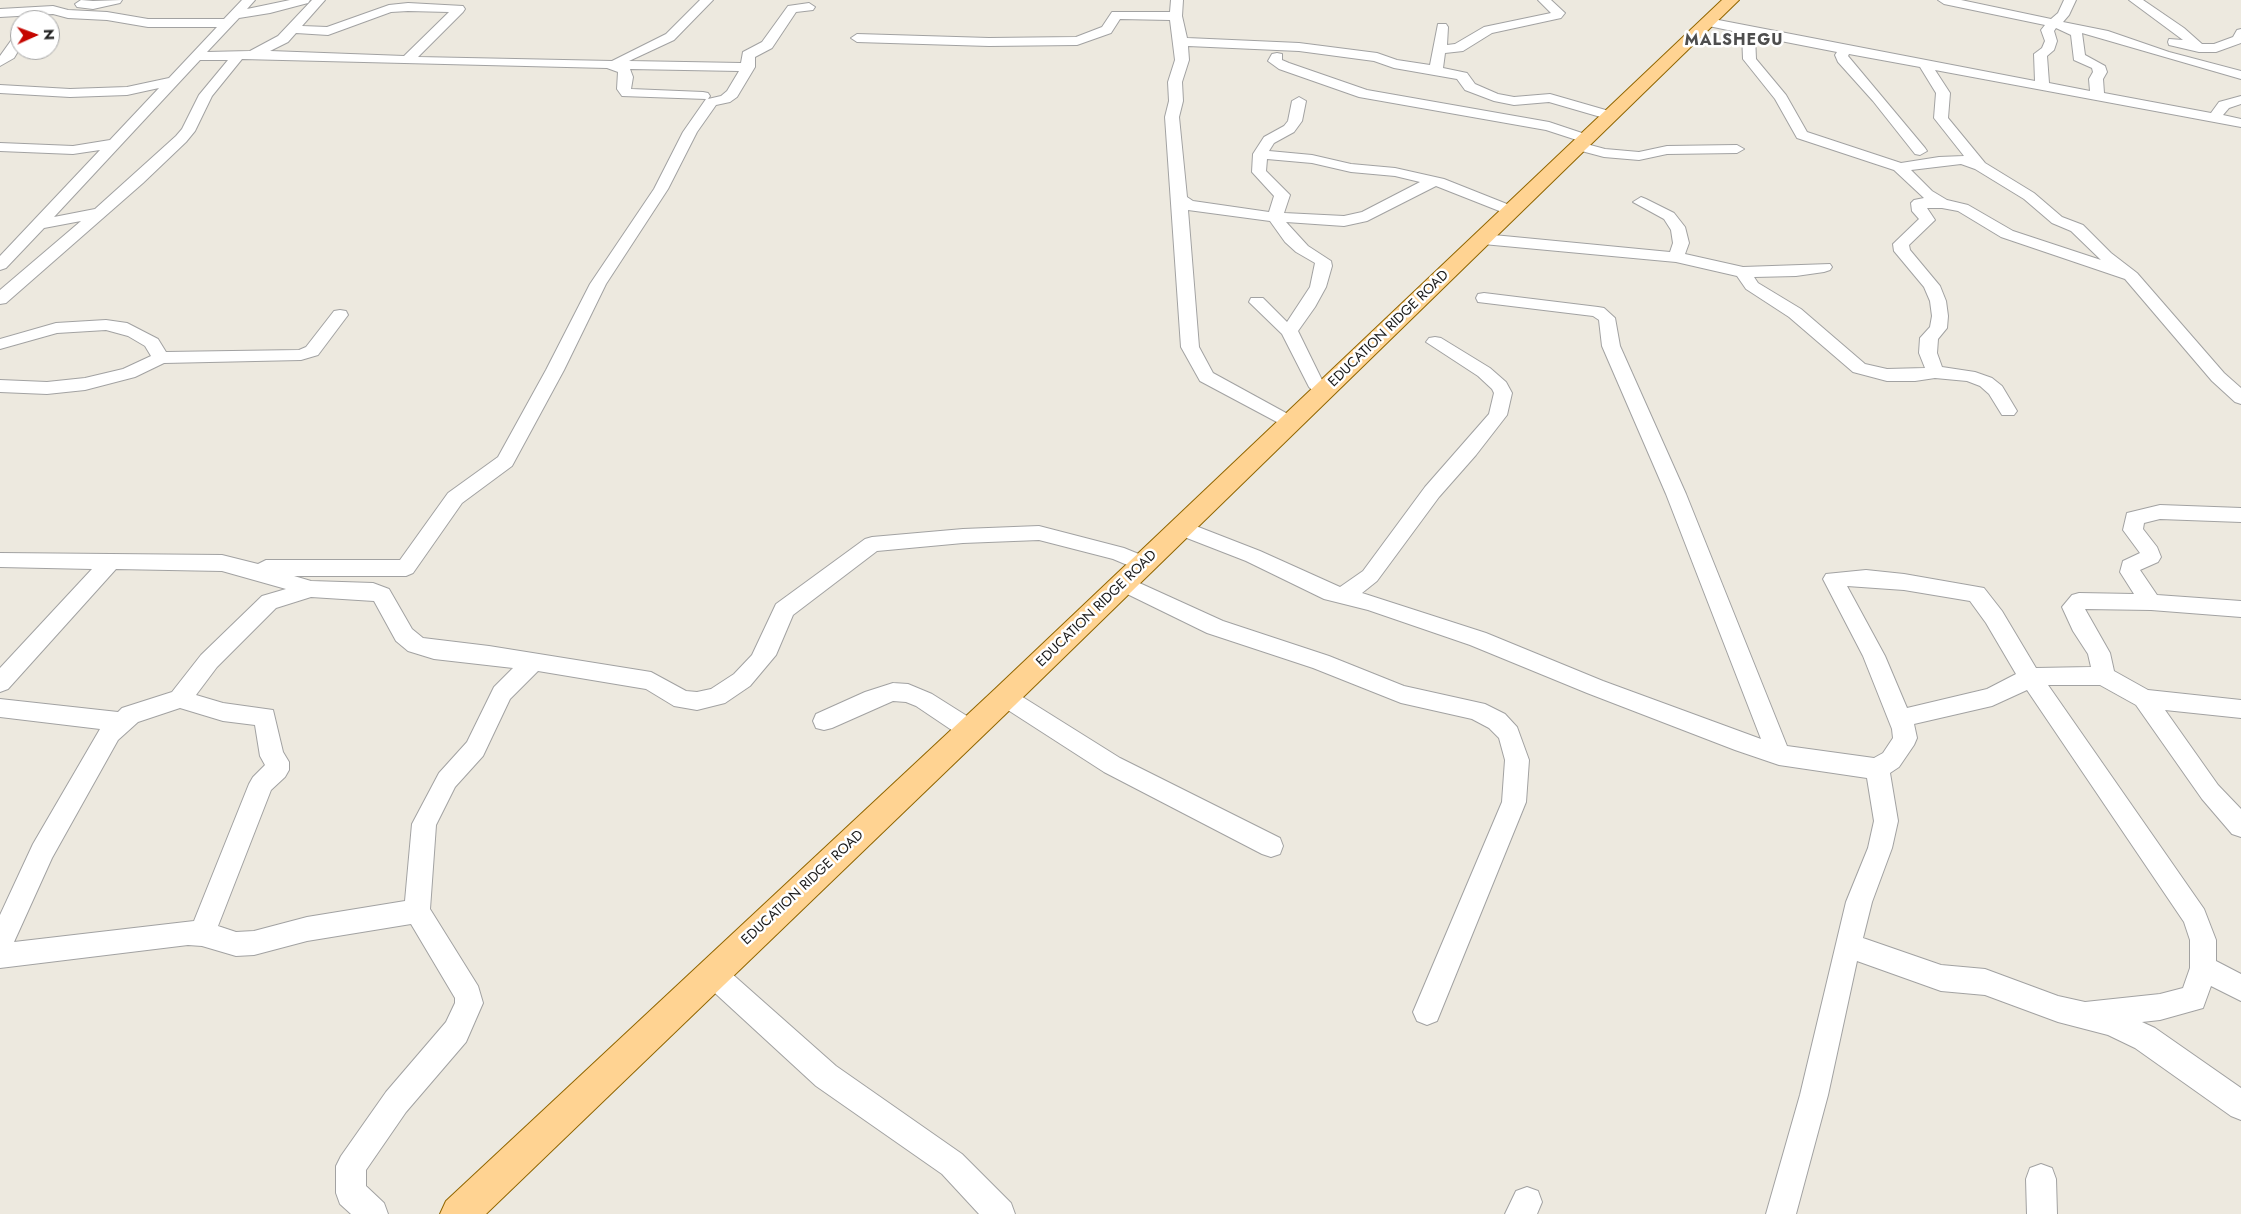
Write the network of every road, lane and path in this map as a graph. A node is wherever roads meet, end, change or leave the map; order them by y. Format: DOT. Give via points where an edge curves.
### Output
graph roads {
  1 [pos="116,0"];
  2 [pos="249,0"];
  3 [pos="304,0"];
  4 [pos="319,0"];
  5 [pos="708,0"];
  6 [pos="1178,0"];
  7 [pos="1544,0"];
  8 [pos="1731,0"];
  9 [pos="1944,0"];
  10 [pos="2070,0"];
  11 [pos="2135,0"];
  12 [pos="409,3"];
  13 [pos="1973,3"];
  14 [pos="2018,3"];
  15 [pos="51,5"];
  16 [pos="809,7"];
  17 [pos="2011,15"];
  18 [pos="1176,16"];
  19 [pos="232,19"];
  20 [pos="1708,22"];
  21 [pos="2055,24"];
  22 [pos="1442,27"];
  23 [pos="293,29"];
  24 [pos="1748,32"];
  25 [pos="2241,33"];
  26 [pos="857,38"];
  27 [pos="2126,41"];
  28 [pos="1181,42"];
  29 [pos="2199,48"];
  30 [pos="1847,49"];
  31 [pos="1440,50"];
  32 [pos="10,53"];
  33 [pos="246,55"];
  34 [pos="198,56"];
  35 [pos="1277,57"];
  36 [pos="408,60"];
  37 [pos="0,62"];
  38 [pos="1924,63"];
  39 [pos="608,64"];
  40 [pos="748,67"];
  41 [pos="2214,67"];
  42 [pos="1438,70"];
  43 [pos="2241,75"];
  44 [pos="176,80"];
  45 [pos="2042,86"];
  46 [pos="0,89"];
  47 [pos="2097,95"];
  48 [pos="702,96"];
  49 [pos="2241,100"];
  50 [pos="1299,101"];
  51 [pos="1611,116"];
  52 [pos="2214,118"];
  53 [pos="2241,123"];
  54 [pos="117,143"];
  55 [pos="1582,143"];
  56 [pos="0,147"];
  57 [pos="1737,150"];
  58 [pos="1920,151"];
  59 [pos="1260,154"];
  60 [pos="1980,166"];
  61 [pos="1899,167"];
  62 [pos="1434,181"];
  63 [pos="1180,199"];
  64 [pos="1641,202"];
  65 [pos="1942,203"];
  66 [pos="1512,211"];
  67 [pos="99,213"];
  68 [pos="1275,217"];
  69 [pos="39,224"];
  70 [pos="1484,239"];
  71 [pos="7,252"];
  72 [pos="1676,257"];
  73 [pos="0,265"];
  74 [pos="1824,267"];
  75 [pos="1743,272"];
  76 [pos="2131,276"];
  77 [pos="1484,298"];
  78 [pos="0,299"];
  79 [pos="1257,302"];
  80 [pos="340,315"];
  81 [pos="1289,331"];
  82 [pos="1435,342"];
  83 [pos="0,344"];
  84 [pos="160,358"];
  85 [pos="1935,372"];
  86 [pos="0,386"];
  87 [pos="1323,391"];
  88 [pos="2241,398"];
  89 [pos="2008,411"];
  90 [pos="1290,423"];
  91 [pos="2241,515"];
  92 [pos="1181,528"];
  93 [pos="0,560"];
  94 [pos="111,561"];
  95 [pos="1144,564"];
  96 [pos="246,568"];
  97 [pos="1124,584"];
  98 [pos="311,589"];
  99 [pos="1342,597"];
  100 [pos="2151,602"];
  101 [pos="2241,609"];
  102 [pos="533,662"];
  103 [pos="2104,676"];
  104 [pos="2031,677"];
  105 [pos="0,683"];
  106 [pos="1005,697"];
  107 [pos="180,699"];
  108 [pos="2144,699"];
  109 [pos="0,708"];
  110 [pos="2241,710"];
  111 [pos="1901,720"];
  112 [pos="824,721"];
  113 [pos="120,722"];
  114 [pos="970,730"];
  115 [pos="1779,755"];
  116 [pos="1877,768"];
  117 [pos="2240,827"];
  118 [pos="1271,846"];
  119 [pos="417,911"];
  120 [pos="202,934"];
  121 [pos="0,944"];
  122 [pos="1848,945"];
  123 [pos="0,956"];
  124 [pos="2203,968"];
  125 [pos="713,974"];
  126 [pos="2241,988"];
  127 [pos="1427,1012"];
  128 [pos="2086,1015"];
  129 [pos="2241,1106"];
  130 [pos="2041,1179"];
  131 [pos="373,1214"];
  132 [pos="459,1214"];
  133 [pos="1000,1214"];
  134 [pos="1781,1214"];
  135 [pos="2042,1214"];
  1 -- 15 [label="street"];
  2 -- 19 [label="street"];
  3 -- 19 [label="street"];
  4 -- 23 [label="street"];
  5 -- 39 [label="street" via="670,37"];
  6 -- 18 [label="street"];
  7 -- 31 [label="street" via="1559,13 1488,30 1458,48"];
  8 -- 20 [label="main road, EDUCATION RIDGE ROAD"];
  9 -- 13 [label="street"];
  10 -- 21 [label="street"];
  11 -- 29 [label="street"];
  12 -- 23 [label="street" via="328,31"];
  12 -- 36 [label="street" via="459,8"];
  13 -- 17 [label="street"];
  14 -- 17 [label="street" via="2016,12"];
  15 -- 19 [label="street" via="68,14 148,23"];
  16 -- 40 [label="street" via="792,8 767,45 748,55"];
  17 -- 21 [label="street"];
  18 -- 26 [label="street" via="1116,15 1107,30 1077,41"];
  18 -- 28 [label="street"];
  19 -- 34 [label="street"];
  20 -- 24 [label="street"];
  20 -- 51 [label="main road, EDUCATION RIDGE ROAD"];
  21 -- 27 [label="street"];
  21 -- 45 [label="street" via="2047,30 2050,47 2040,54"];
  21 -- 47 [label="street" via="2073,30 2077,35 2079,57 2098,66"];
  22 -- 31 [label="street"];
  23 -- 33 [label="street" via="283,39"];
  24 -- 30 [label="street"];
  24 -- 61 [label="street" via="1750,59 1780,98 1802,135"];
  25 -- 29 [label="street" via="2240,39 2228,44"];
  27 -- 29 [label="street" via="2153,36"];
  27 -- 41 [label="street"];
  28 -- 42 [label="street" via="1299,48"];
  28 -- 63 [label="street" via="1182,60 1172,117"];
  29 -- 41 [label="street" via="2212,58"];
  30 -- 38 [label="street"];
  30 -- 58 [label="street" via="1841,55 1843,59"];
  31 -- 42 [label="street" via="1436,63"];
  32 -- 37 [label="street"];
  33 -- 34 [label="street"];
  33 -- 36 [label="street"];
  33 -- 67 [label="street" via="206,95 185,135"];
  34 -- 44 [label="street"];
  35 -- 55 [label="street" via="1275,60 1284,66 1364,94 1549,126"];
  36 -- 39 [label="street"];
  38 -- 45 [label="street"];
  38 -- 60 [label="street" via="1943,92 1941,118"];
  39 -- 40 [label="street"];
  39 -- 48 [label="street" via="624,70 624,90 627,93"];
  40 -- 96 [label="street" via="732,94 711,102 690,132 661,189 598,284 505,461 455,498 406,568"];
  41 -- 43 [label="street"];
  42 -- 51 [label="street" via="1462,76 1470,87 1494,97 1514,101 1550,98"];
  44 -- 46 [label="street" via="127,91 70,93"];
  44 -- 54 [label="street"];
  45 -- 47 [label="street"];
  47 -- 52 [label="street"];
  49 -- 52 [label="street" via="2224,106"];
  50 -- 59 [label="street" via="1295,121 1289,130 1269,140"];
  51 -- 55 [label="main road, EDUCATION RIDGE ROAD"];
  52 -- 53 [label="street"];
  54 -- 56 [label="street" via="73,150"];
  54 -- 69 [label="street"];
  55 -- 57 [label="street" via="1604,153 1640,156 1667,150"];
  55 -- 66 [label="main road, EDUCATION RIDGE ROAD"];
  59 -- 62 [label="street" via="1312,159"];
  59 -- 68 [label="street" via="1259,172 1282,195"];
  60 -- 61 [label="street" via="1962,160"];
  60 -- 76 [label="street" via="2029,196 2057,220 2077,228"];
  61 -- 65 [label="street" via="1927,194"];
  62 -- 66 [label="street"];
  62 -- 68 [label="street" via="1361,218 1344,221"];
  63 -- 68 [label="street" via="1201,208"];
  63 -- 90 [label="street" via="1190,347 1206,377"];
  64 -- 72 [label="street" via="1669,216 1679,230 1681,243"];
  65 -- 76 [label="street" via="1963,208 1996,229 2020,239"];
  65 -- 85 [label="street" via="1919,203 1920,211 1927,220 1901,244 1902,251 1932,286 1938,301 1938,328 1928,338 1928,353"];
  66 -- 70 [label="main road, EDUCATION RIDGE ROAD"];
  67 -- 69 [label="street"];
  67 -- 78 [label="street"];
  68 -- 81 [label="street" via="1291,239 1323,261 1324,266 1307,307"];
  69 -- 71 [label="street"];
  70 -- 72 [label="street"];
  70 -- 87 [label="main road, EDUCATION RIDGE ROAD"];
  71 -- 73 [label="street"];
  72 -- 75 [label="street"];
  74 -- 75 [label="street"];
  75 -- 85 [label="street" via="1752,286 1795,313 1859,368 1887,375"];
  76 -- 88 [label="street" via="2218,377"];
  77 -- 115 [label="street" via="1598,312 1607,318 1611,346 1676,494"];
  79 -- 81 [label="street"];
  80 -- 84 [label="street" via="312,351 302,355"];
  81 -- 87 [label="street" via="1315,383"];
  82 -- 99 [label="street" via="1484,372 1500,386 1503,393 1498,415 1432,492 1370,576"];
  83 -- 84 [label="street" via="56,328 106,325 134,332 152,343"];
  84 -- 86 [label="street" via="129,373 84,384 47,388"];
  85 -- 89 [label="street" via="1986,382 2003,399"];
  87 -- 90 [label="main road, EDUCATION RIDGE ROAD"];
  90 -- 92 [label="main road, EDUCATION RIDGE ROAD"];
  91 -- 100 [label="street" via="2160,512 2134,518 2133,530 2151,557 2130,566 2130,572"];
  92 -- 95 [label="main road, EDUCATION RIDGE ROAD"];
  92 -- 99 [label="street" via="1253,556"];
  93 -- 94 [label="street"];
  94 -- 96 [label="street" via="222,563"];
  94 -- 105 [label="street"];
  95 -- 97 [label="main road, EDUCATION RIDGE ROAD"];
  95 -- 102 [label="street" via="1117,553 1039,533 872,544 784,610 768,649 742,680 717,697 697,701 682,700 651,681"];
  96 -- 98 [label="street"];
  97 -- 106 [label="main road, EDUCATION RIDGE ROAD"];
  97 -- 127 [label="street" via="1215,627 1321,662 1401,694 1477,711 1497,721 1509,734 1517,760 1514,802"];
  98 -- 102 [label="street" via="372,591 382,595 399,628 416,645"];
  98 -- 107 [label="street" via="269,602 209,661"];
  99 -- 115 [label="street" via="1370,603 1478,639 1595,687"];
  100 -- 101 [label="street"];
  100 -- 103 [label="street" via="2079,601 2073,606 2099,653"];
  102 -- 119 [label="street" via="502,694 472,756 447,780 424,824"];
  103 -- 104 [label="street"];
  103 -- 108 [label="street"];
  104 -- 111 [label="street" via="1992,697 1934,709"];
  104 -- 111 [label="street" via="1977,594 1866,578 1832,579 1874,656"];
  104 -- 124 [label="street" via="2195,917 2203,940"];
  106 -- 114 [label="main road, EDUCATION RIDGE ROAD"];
  106 -- 118 [label="street" via="1112,765"];
  107 -- 113 [label="street" via="130,715"];
  107 -- 120 [label="street" via="223,712 265,717 272,756 277,762 277,770 261,784"];
  108 -- 110 [label="street"];
  108 -- 117 [label="street" via="2210,792"];
  109 -- 113 [label="street"];
  111 -- 116 [label="street" via="1905,738 1902,745 1890,760"];
  112 -- 114 [label="street" via="893,692 908,693 924,700"];
  113 -- 121 [label="street" via="110,733 42,852"];
  114 -- 125 [label="main road, EDUCATION RIDGE ROAD"];
  115 -- 116 [label="street"];
  116 -- 122 [label="street" via="1886,821"];
  119 -- 120 [label="street" via="306,929 254,943 236,944"];
  119 -- 131 [label="street" via="468,995 469,1003 456,1032 396,1102 351,1166 351,1193"];
  120 -- 123 [label="street"];
  122 -- 128 [label="street" via="1941,978 1985,982 2058,1009"];
  122 -- 134 [label="street" via="1814,1095"];
  124 -- 126 [label="street"];
  124 -- 128 [label="street" via="2193,999 2160,1007"];
  125 -- 132 [label="main road, EDUCATION RIDGE ROAD"];
  125 -- 133 [label="street" via="826,1076 952,1164"];
  128 -- 129 [label="street" via="2111,1022 2145,1038"];
  130 -- 135 [label="street"];
}
